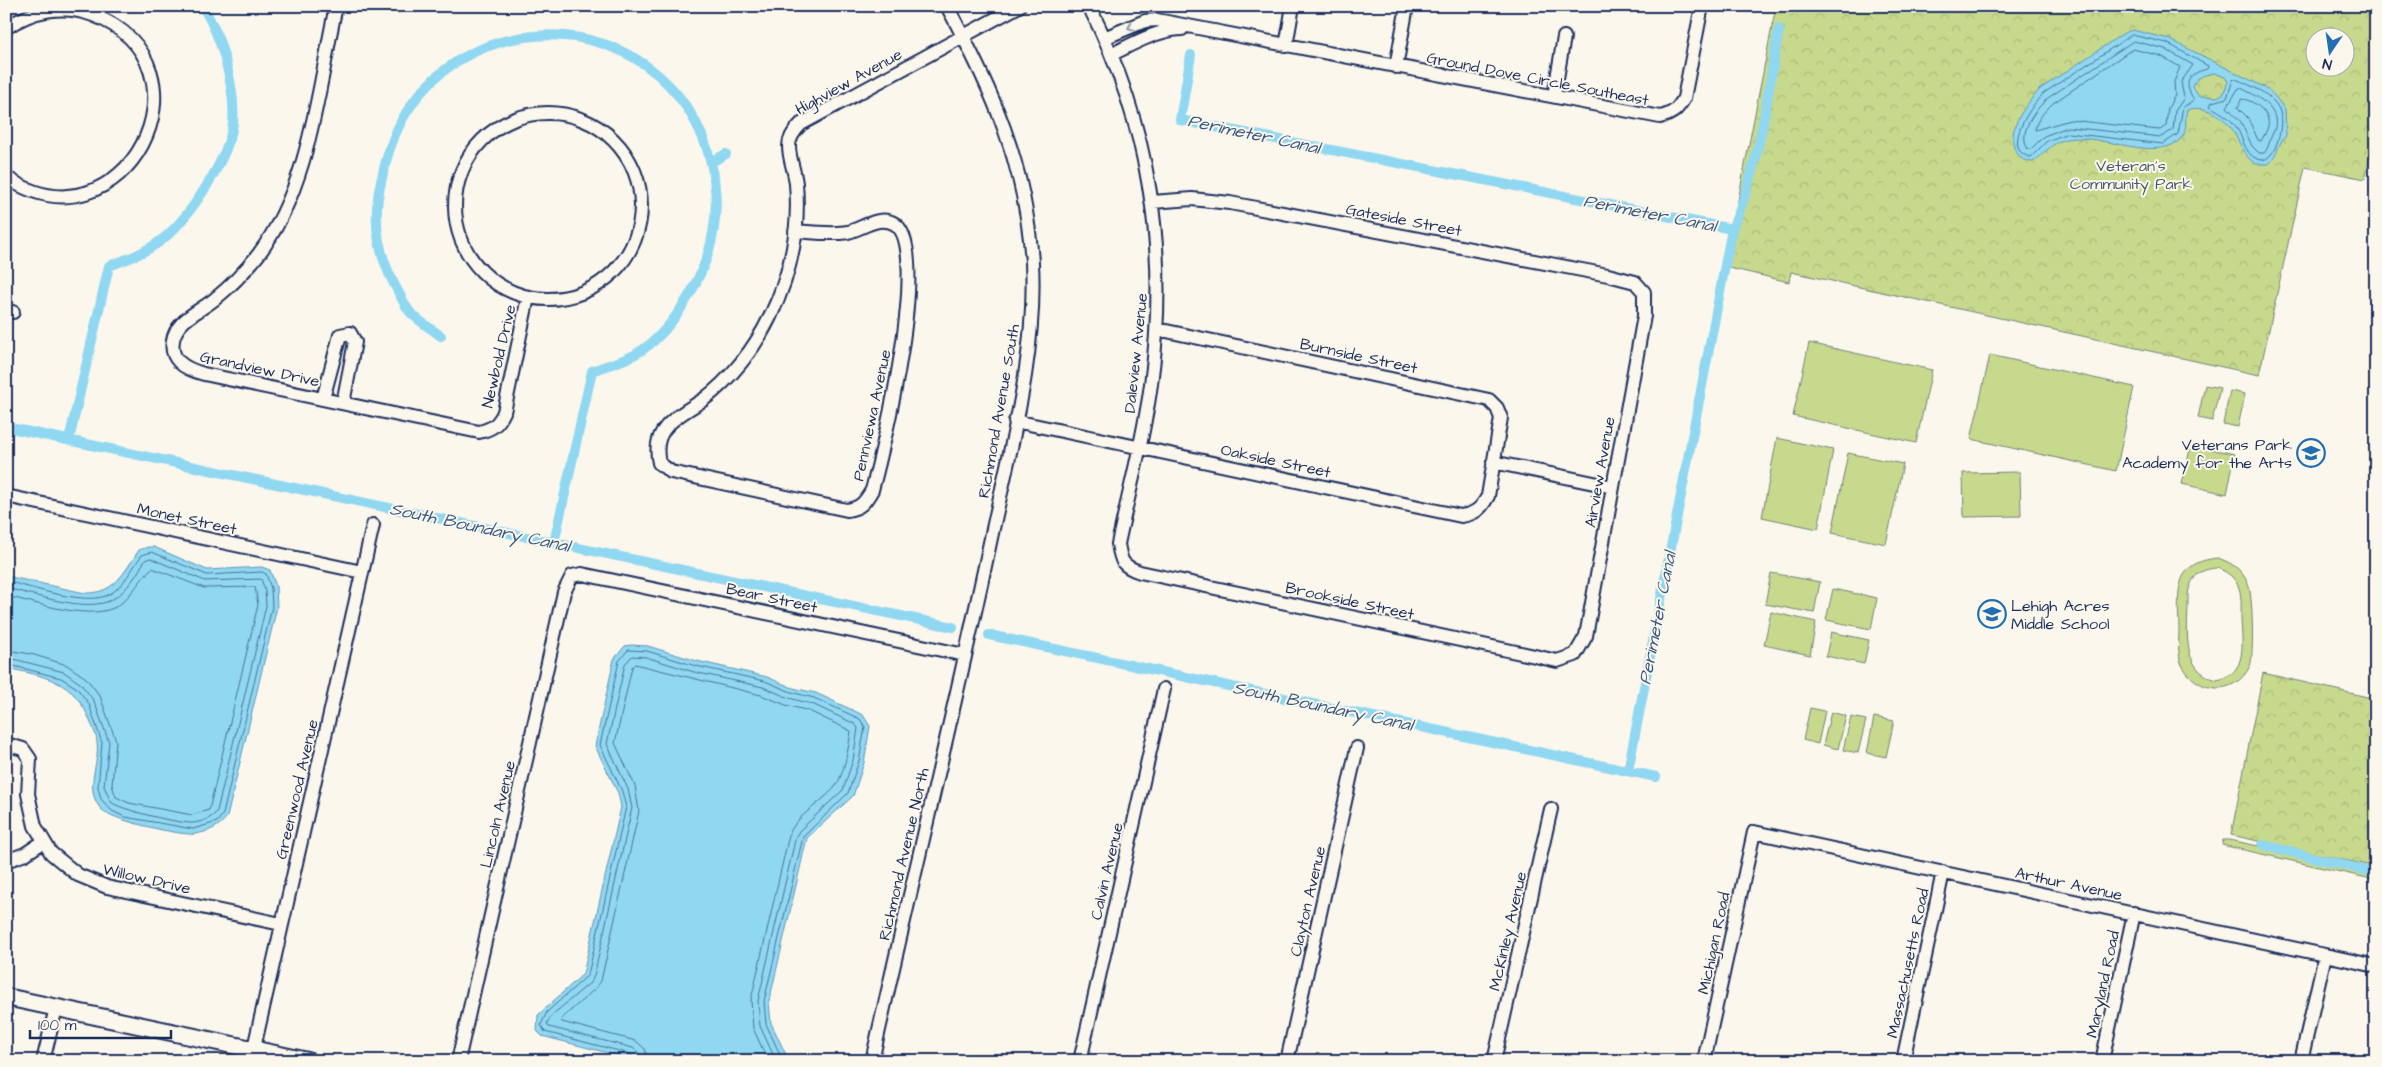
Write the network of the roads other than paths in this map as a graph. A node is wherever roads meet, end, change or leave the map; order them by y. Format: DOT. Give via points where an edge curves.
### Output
graph roads {
  1 [pos="336,6"];
  2 [pos="947,6"];
  3 [pos="1019,6"];
  4 [pos="1089,6"];
  5 [pos="1293,6"];
  6 [pos="1407,6"];
  7 [pos="1702,6"];
  8 [pos="6,28"];
  9 [pos="1193,28"];
  10 [pos="963,36"];
  11 [pos="1564,37"];
  12 [pos="1104,38"];
  13 [pos="1286,46"];
  14 [pos="1112,54"];
  15 [pos="1396,67"];
  16 [pos="1554,96"];
  17 [pos="6,177"];
  18 [pos="1152,202"];
  19 [pos="795,231"];
  20 [pos="1644,292"];
  21 [pos="528,297"];
  22 [pos="1157,329"];
  23 [pos="323,399"];
  24 [pos="343,403"];
  25 [pos="1016,421"];
  26 [pos="499,422"];
  27 [pos="1138,448"];
  28 [pos="659,462"];
  29 [pos="1493,462"];
  30 [pos="1612,488"];
  31 [pos="6,496"];
  32 [pos="373,525"];
  33 [pos="1121,561"];
  34 [pos="362,572"];
  35 [pos="572,576"];
  36 [pos="965,655"];
  37 [pos="1575,655"];
  38 [pos="1164,689"];
  39 [pos="6,744"];
  40 [pos="1358,748"];
  41 [pos="1551,809"];
  42 [pos="1754,832"];
  43 [pos="43,842"];
  44 [pos="6,861"];
  45 [pos="1942,872"];
  46 [pos="2134,914"];
  47 [pos="281,924"];
  48 [pos="2325,955"];
  49 [pos="2376,966"];
  50 [pos="6,997"];
  51 [pos="56,1008"];
  52 [pos="252,1055"];
  53 [pos="43,1061"];
  54 [pos="308,1061"];
  55 [pos="458,1061"];
  56 [pos="872,1061"];
  57 [pos="1080,1061"];
  58 [pos="1287,1061"];
  59 [pos="1494,1061"];
  60 [pos="1704,1061"];
  61 [pos="1903,1061"];
  62 [pos="2102,1061"];
  63 [pos="2301,1061"];
  1 -- 23 [label="street, Grandview Drive" via="303,163 289,204 257,255 223,292 181,324 172,344 177,361 190,370"];
  2 -- 10 [label="street, Richmond Avenue South"];
  3 -- 10 [label="street, Highview Avenue"];
  4 -- 12 [label="street, Daleview Avenue"];
  5 -- 13 [label="street"];
  6 -- 15 [label="street"];
  7 -- 16 [label="street, Ground Dove Circle Southeast" via="1684,98 1670,115 1648,116"];
  8 -- 17 [label="street" via="30,14 56,9 79,11 105,20 128,38 141,55 150,74 154,108 150,132 139,152 119,176 100,187 79,194 58,195 34,191"];
  9 -- 12 [label="street, Ground Dove Circle Southeast, one-way" via="1151,21"];
  9 -- 13 [label="street, Ground Dove Circle Southeast"];
  9 -- 14 [label="street" via="1155,34"];
  10 -- 19 [label="street, Highview Avenue" via="801,124 792,133 788,146 796,185"];
  10 -- 25 [label="street, Richmond Avenue South" via="1002,119 1022,186 1028,221 1032,315"];
  11 -- 16 [label="street"];
  12 -- 14 [label="street, Daleview Avenue"];
  13 -- 15 [label="street, Ground Dove Circle Southeast"];
  14 -- 18 [label="street, Daleview Avenue" via="1145,159"];
  15 -- 16 [label="street, Ground Dove Circle Southeast"];
  18 -- 20 [label="street, Gateside Street" via="1209,200 1256,207 1608,275 1635,282"];
  18 -- 22 [label="street, Daleview Avenue" via="1158,266"];
  19 -- 28 [label="street, Highview Avenue" via="786,278 764,330 728,376 666,427 658,440 656,452"];
  19 -- 28 [label="street, Pennviewa Avenue" via="837,233 883,220 894,223 902,231 905,241 908,298 902,358 876,476 866,501 858,508 847,510 682,475 671,472"];
  20 -- 30 [label="street, Airview Avenue" via="1644,316"];
  21 -- 21 [label="street" via="572,295 601,282 619,266 628,252 639,220 639,189 628,158 606,133 592,124 563,115 524,116 494,130 469,157 458,183 455,211 461,238 475,264 493,280 516,294"];
  21 -- 26 [label="street, Newbold Drive" via="504,412"];
  22 -- 27 [label="street, Daleview Avenue" via="1151,385"];
  22 -- 29 [label="street, Burnside Street" via="1489,400 1501,418"];
  23 -- 24 [label="street, Grandview Drive"];
  23 -- 24 [label="street" via="339,336 350,333 355,342"];
  24 -- 26 [label="street, Grandview Drive" via="479,432 491,430"];
  25 -- 27 [label="street, Oakside Street"];
  25 -- 36 [label="street, Richmond Avenue South"];
  27 -- 29 [label="street, Oakside Street" via="1461,516 1474,514 1488,496"];
  27 -- 33 [label="street, Daleview Avenue" via="1118,544"];
  29 -- 30 [label="street"];
  30 -- 37 [label="street, Airview Avenue" via="1586,636"];
  31 -- 34 [label="street, Monet Street"];
  32 -- 34 [label="street, Greenwood Avenue"];
  33 -- 37 [label="street, Brookside Street" via="1140,572 1557,661"];
  34 -- 47 [label="street, Greenwood Avenue"];
  35 -- 36 [label="street, Bear Street" via="582,574"];
  35 -- 55 [label="street, Lincoln Avenue" via="564,592"];
  36 -- 56 [label="street, Richmond Avenue North"];
  38 -- 57 [label="street, Calvin Avenue"];
  39 -- 43 [label="street, Willow Drive" via="24,749 30,759 29,806"];
  40 -- 58 [label="street, Clayton Avenue"];
  41 -- 59 [label="street, McKinley Avenue"];
  42 -- 45 [label="street, Arthur Avenue"];
  42 -- 60 [label="street, Michigan Road"];
  43 -- 44 [label="street"];
  43 -- 47 [label="street, Willow Drive" via="65,866 96,884"];
  45 -- 46 [label="street, Arthur Avenue"];
  45 -- 61 [label="street, Massachusetts Road"];
  46 -- 48 [label="street, Arthur Avenue"];
  46 -- 62 [label="street, Maryland Road"];
  47 -- 52 [label="street, Greenwood Avenue"];
  48 -- 49 [label="street, Arthur Avenue"];
  48 -- 63 [label="street"];
  50 -- 51 [label="main road"];
  51 -- 52 [label="main road"];
  51 -- 53 [label="street"];
  52 -- 54 [label="main road"];
}
